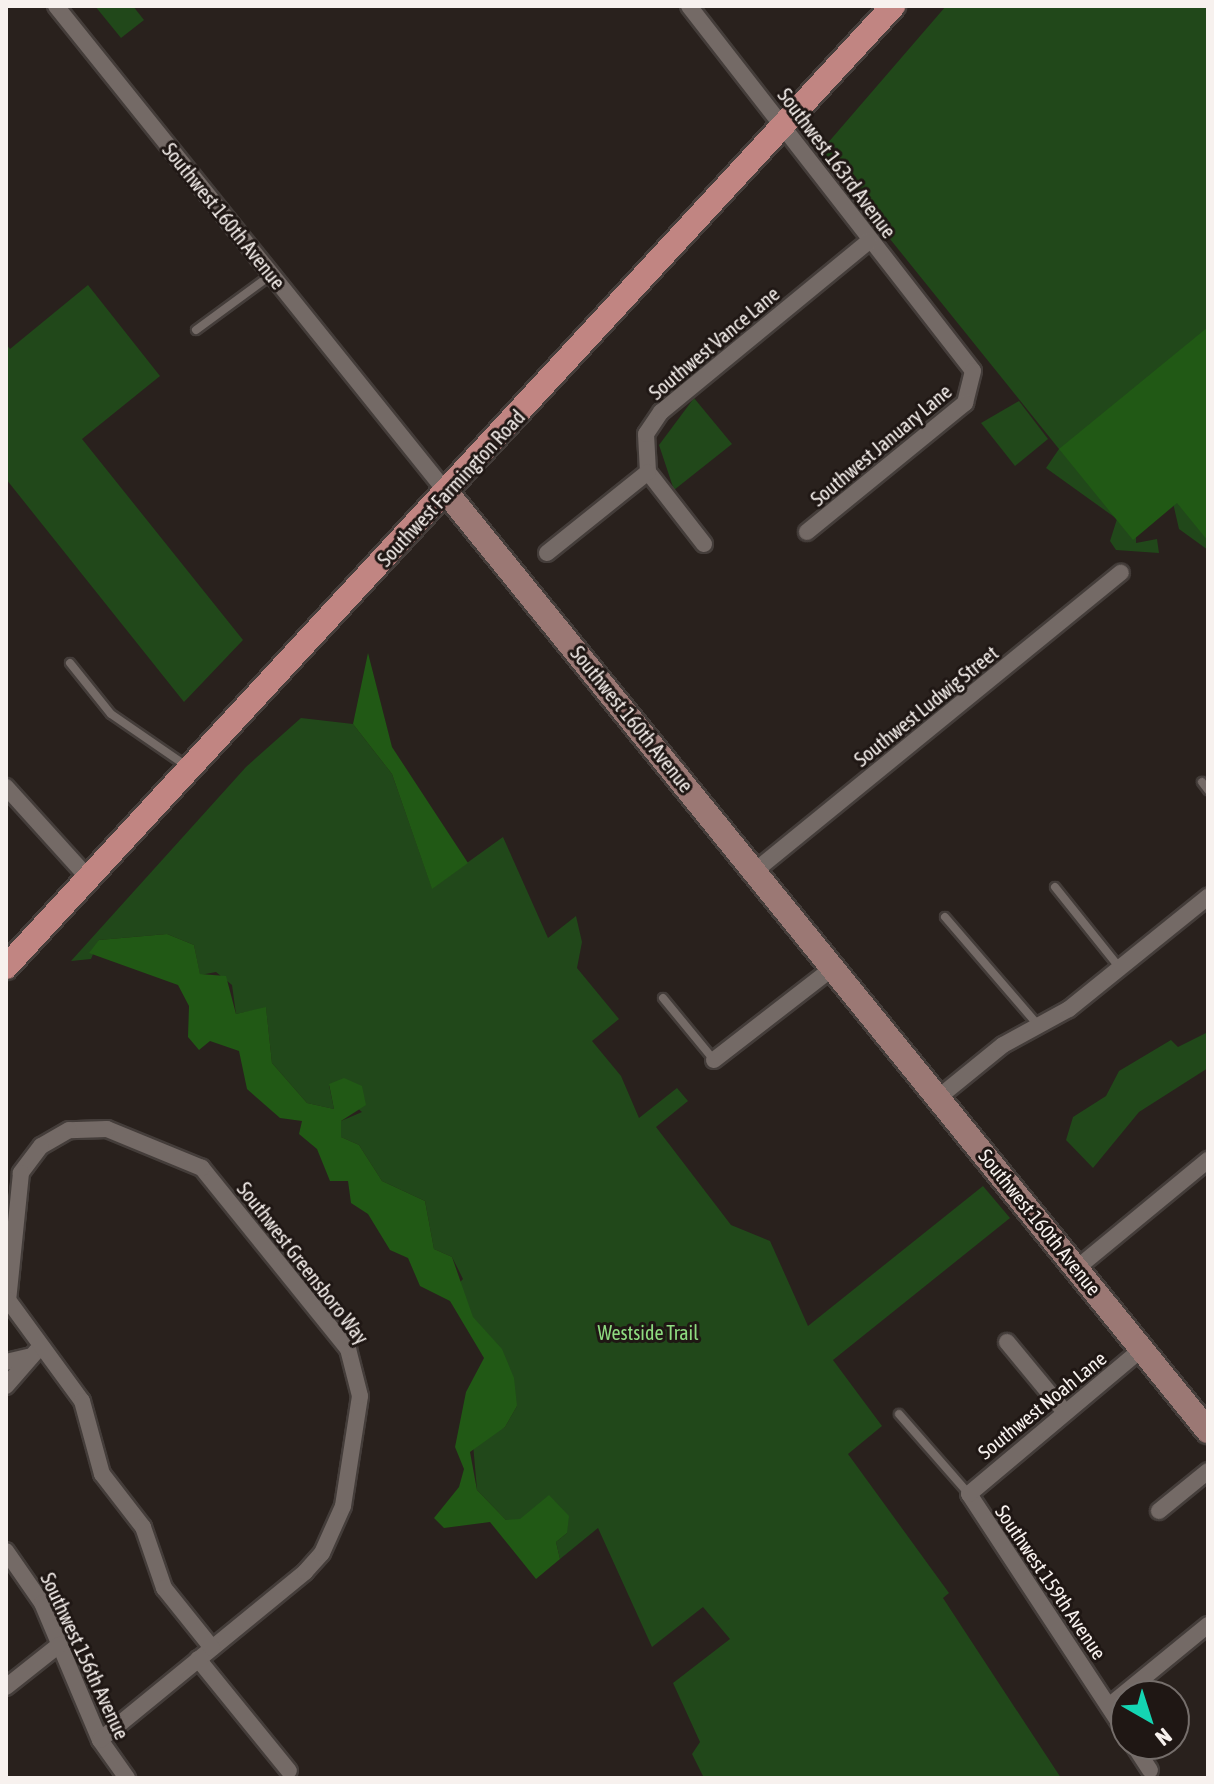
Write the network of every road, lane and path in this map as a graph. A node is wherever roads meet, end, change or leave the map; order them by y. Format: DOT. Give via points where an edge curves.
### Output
graph roads {
  1 [pos="56,6"];
  2 [pos="689,6"];
  3 [pos="893,6"];
  4 [pos="788,126"];
  5 [pos="869,241"];
  6 [pos="271,275"];
  7 [pos="196,330"];
  8 [pos="974,385"];
  9 [pos="648,472"];
  10 [pos="447,493"];
  11 [pos="807,532"];
  12 [pos="704,544"];
  13 [pos="547,553"];
  14 [pos="1121,573"];
  15 [pos="70,663"];
  16 [pos="191,769"];
  17 [pos="6,787"];
  18 [pos="755,871"];
  19 [pos="89,879"];
  20 [pos="1055,887"];
  21 [pos="1208,897"];
  22 [pos="945,917"];
  23 [pos="6,967"];
  24 [pos="834,967"];
  25 [pos="1120,968"];
  26 [pos="663,998"];
  27 [pos="1038,1025"];
  28 [pos="714,1060"];
  29 [pos="939,1097"];
  30 [pos="1208,1160"];
  31 [pos="1077,1268"];
  32 [pos="1007,1342"];
  33 [pos="1142,1349"];
  34 [pos="34,1352"];
  35 [pos="6,1362"];
  36 [pos="6,1386"];
  37 [pos="1065,1412"];
  38 [pos="899,1414"];
  39 [pos="1208,1431"];
  40 [pos="1208,1471"];
  41 [pos="969,1494"];
  42 [pos="1159,1511"];
  43 [pos="6,1551"];
  44 [pos="1208,1625"];
  45 [pos="59,1645"];
  46 [pos="212,1648"];
  47 [pos="198,1659"];
  48 [pos="6,1687"];
  49 [pos="1109,1706"];
  50 [pos="100,1740"];
  51 [pos="1143,1760"];
  52 [pos="1150,1770"];
  53 [pos="289,1771"];
  54 [pos="127,1778"];
  1 -- 6 [label="street, Southwest 160th Avenue"];
  2 -- 4 [label="street, Southwest 163rd Avenue"];
  3 -- 4 [label="main road, Southwest Farmington Road"];
  4 -- 5 [label="street, Southwest 163rd Avenue"];
  4 -- 10 [label="main road, Southwest Farmington Road"];
  5 -- 8 [label="street, Southwest 163rd Avenue" via="968,360"];
  5 -- 9 [label="street, Southwest Vance Lane" via="661,412 643,443"];
  6 -- 7 [label="lane"];
  6 -- 10 [label="street, Southwest 160th Avenue"];
  8 -- 11 [label="street, Southwest January Lane" via="965,403"];
  9 -- 12 [label="street"];
  9 -- 13 [label="street"];
  10 -- 16 [label="main road, Southwest Farmington Road"];
  10 -- 18 [label="street, Southwest 160th Avenue"];
  14 -- 18 [label="street, Southwest Ludwig Street"];
  15 -- 16 [label="lane" via="111,714"];
  16 -- 19 [label="main road, Southwest Farmington Road"];
  17 -- 19 [label="street"];
  18 -- 24 [label="street, Southwest 160th Avenue"];
  19 -- 23 [label="main road, Southwest Farmington Road"];
  20 -- 25 [label="lane"];
  21 -- 25 [label="street"];
  22 -- 27 [label="lane"];
  24 -- 28 [label="street"];
  24 -- 29 [label="street, Southwest 160th Avenue"];
  25 -- 27 [label="street"];
  26 -- 28 [label="lane"];
  27 -- 29 [label="street"];
  29 -- 31 [label="street, Southwest 160th Avenue"];
  30 -- 31 [label="street"];
  31 -- 33 [label="street, Southwest 160th Avenue"];
  32 -- 37 [label="street"];
  33 -- 37 [label="street, Southwest Noah Lane"];
  33 -- 39 [label="street, Southwest 160th Avenue"];
  34 -- 35 [label="street"];
  34 -- 36 [label="street"];
  34 -- 46 [label="street" via="82,1401 102,1474 143,1527 164,1588"];
  34 -- 46 [label="street, Southwest Greensboro Way" via="8,1300 17,1186 41,1146 80,1129 107,1129 194,1163 354,1361 359,1407 334,1532 305,1572"];
  37 -- 41 [label="street, Southwest Noah Lane"];
  38 -- 41 [label="lane"];
  40 -- 42 [label="street"];
  41 -- 49 [label="street, Southwest 159th Avenue"];
  43 -- 45 [label="street, Southwest 156th Avenue"];
  44 -- 49 [label="street"];
  45 -- 48 [label="street"];
  45 -- 50 [label="street, Southwest 156th Avenue"];
  46 -- 47 [label="street, Southwest Greensboro Way"];
  47 -- 50 [label="street, Southwest Greensboro Way"];
  47 -- 53 [label="street"];
  50 -- 54 [label="street, Southwest 156th Avenue"];
  51 -- 52 [label="street"];
}
